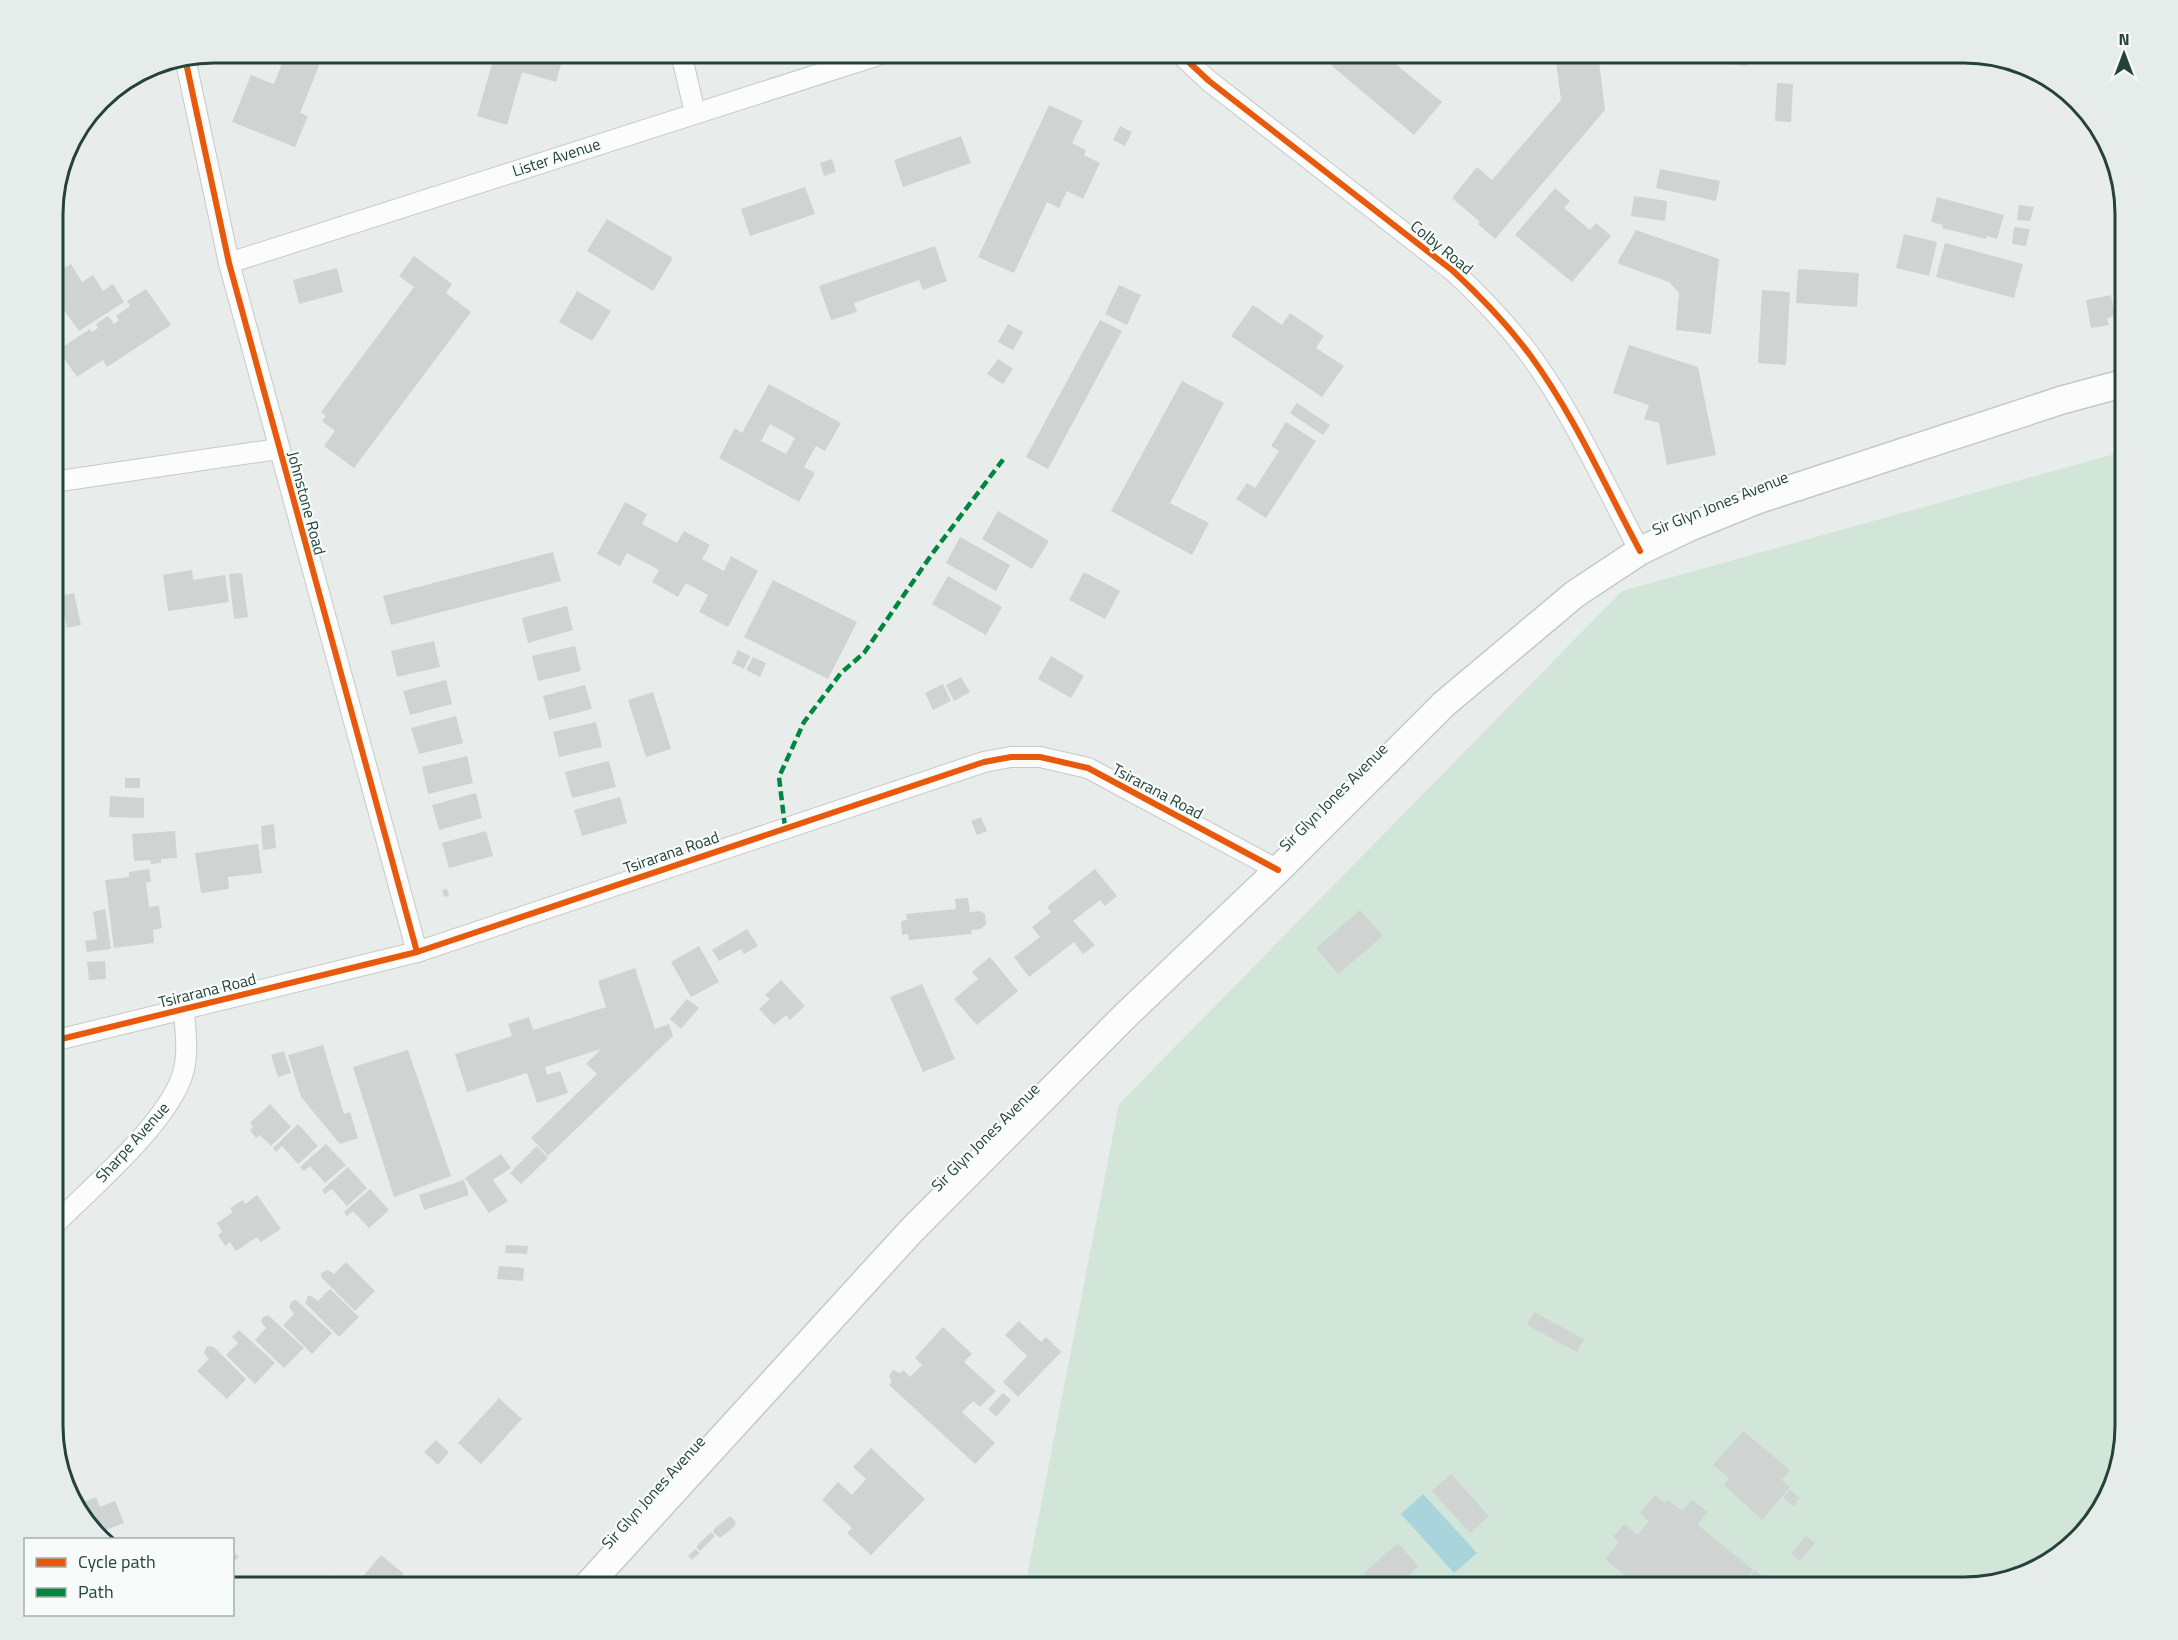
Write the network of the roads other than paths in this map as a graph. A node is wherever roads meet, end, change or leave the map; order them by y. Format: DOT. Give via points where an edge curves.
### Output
graph roads {
  1 [pos="684,63"];
  2 [pos="851,63"];
  3 [pos="1190,63"];
  4 [pos="187,66"];
  5 [pos="695,113"];
  6 [pos="229,263"];
  7 [pos="2115,385"];
  8 [pos="278,449"];
  9 [pos="63,481"];
  10 [pos="1640,551"];
  11 [pos="1278,870"];
  12 [pos="417,952"];
  13 [pos="184,1009"];
  14 [pos="63,1039"];
  15 [pos="63,1216"];
  16 [pos="595,1577"];
  1 -- 5 [label="street"];
  2 -- 5 [label="street, Lister Avenue"];
  3 -- 10 [label="street, Colby Road" via="1453,271 1484,300 1552,388"];
  4 -- 6 [label="street, Johnstone Road"];
  5 -- 6 [label="street, Lister Avenue"];
  6 -- 8 [label="street, Johnstone Road"];
  7 -- 10 [label="main road, Sir Glyn Jones Avenue" via="1757,500"];
  8 -- 9 [label="street"];
  8 -- 12 [label="street, Johnstone Road"];
  10 -- 11 [label="main road, Sir Glyn Jones Avenue" via="1575,594 1452,697"];
  11 -- 12 [label="street, Tsirarana Road" via="1088,768 1056,759 1011,757 984,762 785,827"];
  11 -- 16 [label="main road, Sir Glyn Jones Avenue" via="1127,1014 911,1231"];
  12 -- 13 [label="street, Tsirarana Road"];
  13 -- 14 [label="street, Tsirarana Road"];
  13 -- 15 [label="street, Sharpe Avenue" via="183,1072 167,1106"];
}
